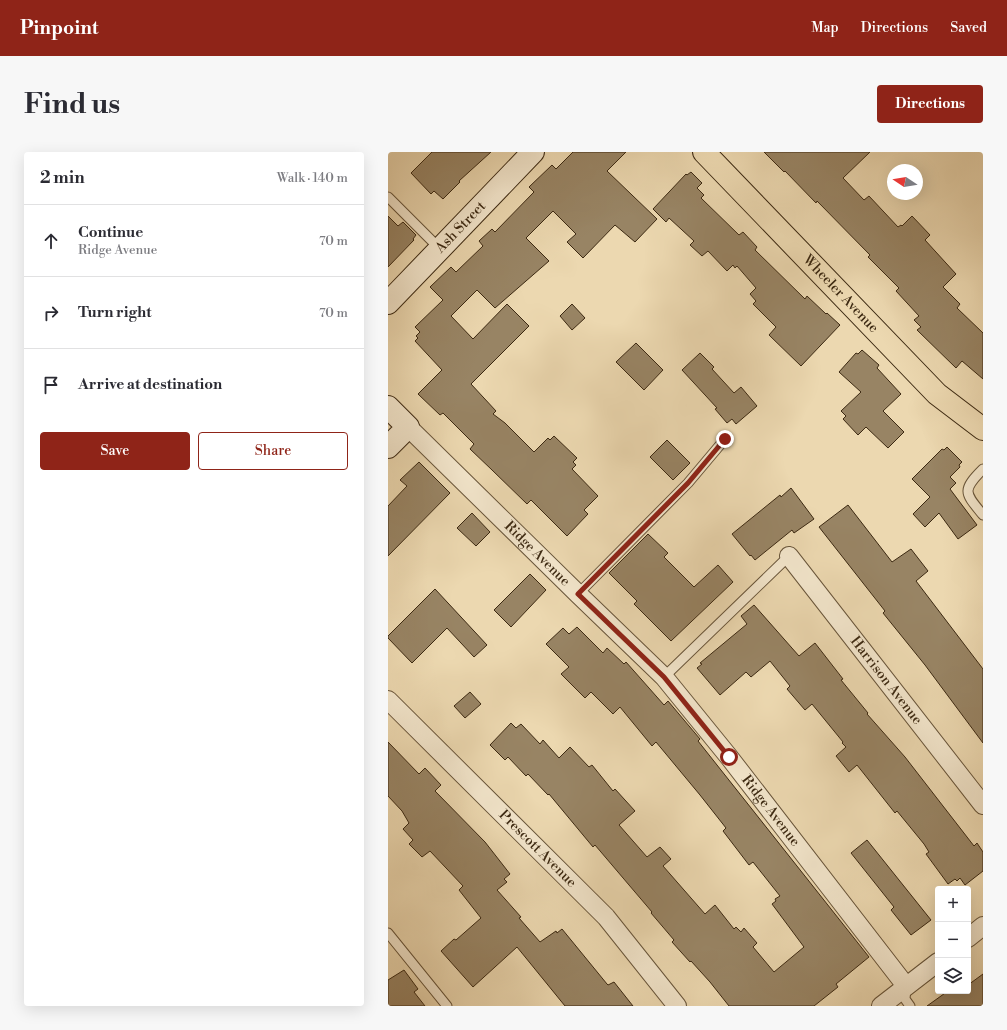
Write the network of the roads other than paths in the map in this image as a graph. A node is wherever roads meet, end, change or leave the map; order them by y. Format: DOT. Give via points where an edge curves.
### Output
graph roads {
  1 [pos="533,152"];
  2 [pos="704,152"];
  3 [pos="388,197"];
  4 [pos="440,249"];
  5 [pos="388,303"];
  6 [pos="388,407"];
  7 [pos="408,427"];
  8 [pos="983,429"];
  9 [pos="725,439"];
  10 [pos="388,447"];
  11 [pos="983,470"];
  12 [pos="983,515"];
  13 [pos="789,556"];
  14 [pos="578,594"];
  15 [pos="664,677"];
  16 [pos="388,700"];
  17 [pos="983,805"];
  18 [pos="983,926"];
  19 [pos="388,933"];
  20 [pos="971,936"];
  21 [pos="935,964"];
  22 [pos="906,986"];
  23 [pos="447,1006"];
  24 [pos="677,1006"];
  25 [pos="881,1006"];
  26 [pos="910,1006"];
  1 -- 4 [label="street, Ash Street"];
  2 -- 8 [label="main road, Wheeler Avenue" via="937,394"];
  3 -- 4 [label="lane"];
  4 -- 5 [label="street, Ash Street"];
  6 -- 7 [label="street, Ridge Avenue"];
  7 -- 10 [label="street"];
  7 -- 14 [label="street, Ridge Avenue"];
  9 -- 14 [label="lane" via="688,483"];
  11 -- 12 [label="lane" via="970,483 968,492"];
  13 -- 15 [label="lane"];
  13 -- 17 [label="street, Harrison Avenue"];
  14 -- 15 [label="street, Ridge Avenue"];
  15 -- 22 [label="street, Ridge Avenue"];
  16 -- 24 [label="street, Prescott Avenue" via="606,917"];
  18 -- 20 [label="street"];
  19 -- 23 [label="lane"];
  21 -- 22 [label="street"];
  22 -- 25 [label="street"];
  22 -- 26 [label="lane" via="905,999"];
}
